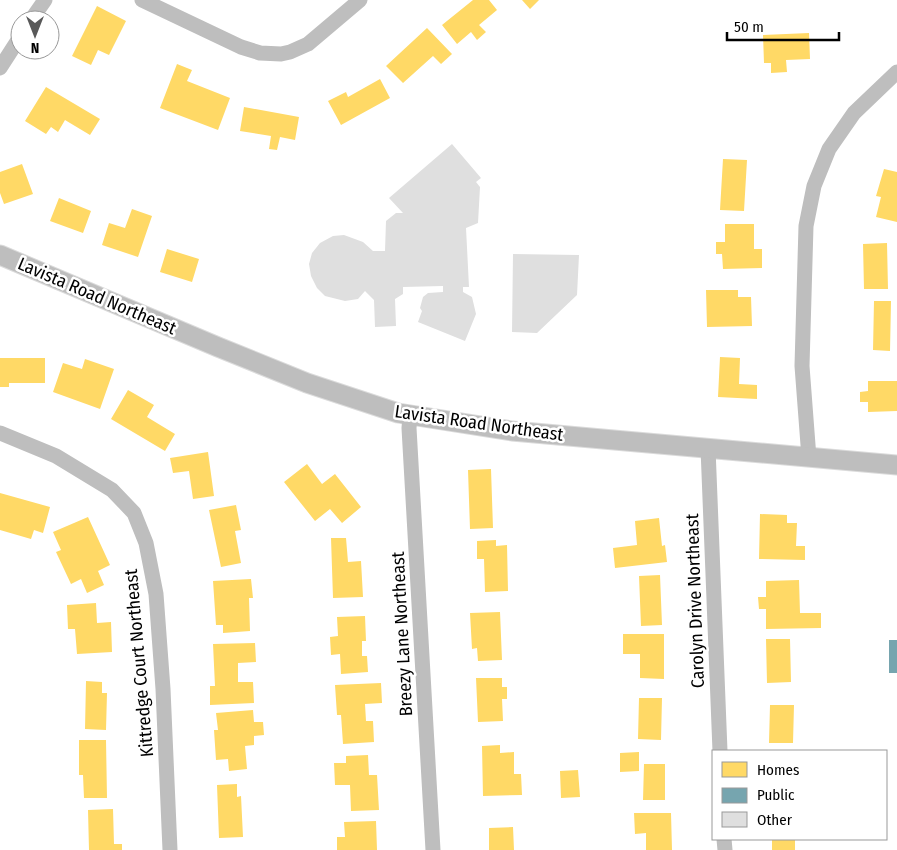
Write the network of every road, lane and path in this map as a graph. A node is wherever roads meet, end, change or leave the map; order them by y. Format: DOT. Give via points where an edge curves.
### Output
graph roads {
  1 [pos="142,0"];
  2 [pos="360,0"];
  3 [pos="10,52"];
  4 [pos="0,68"];
  5 [pos="897,72"];
  6 [pos="0,255"];
  7 [pos="410,416"];
  8 [pos="0,433"];
  9 [pos="708,448"];
  10 [pos="810,458"];
  11 [pos="897,466"];
  12 [pos="720,750"];
  13 [pos="170,850"];
  14 [pos="433,850"];
  1 -- 2 [label="street" via="241,47 260,53 281,54 308,44"];
  3 -- 4 [label="street"];
  5 -- 10 [label="street" via="854,113 829,149 814,186 806,226 802,366"];
  6 -- 7 [label="main road, Lavista Road Northeast" via="307,383"];
  7 -- 9 [label="main road, Lavista Road Northeast" via="512,431"];
  7 -- 14 [label="street, Breezy Lane Northeast"];
  8 -- 13 [label="street, Kittredge Court Northeast" via="56,456 112,490 134,513 146,543 156,594"];
  9 -- 10 [label="main road, Lavista Road Northeast"];
  9 -- 12 [label="street, Carolyn Drive Northeast"];
  10 -- 11 [label="main road, Lavista Road Northeast"];
}
